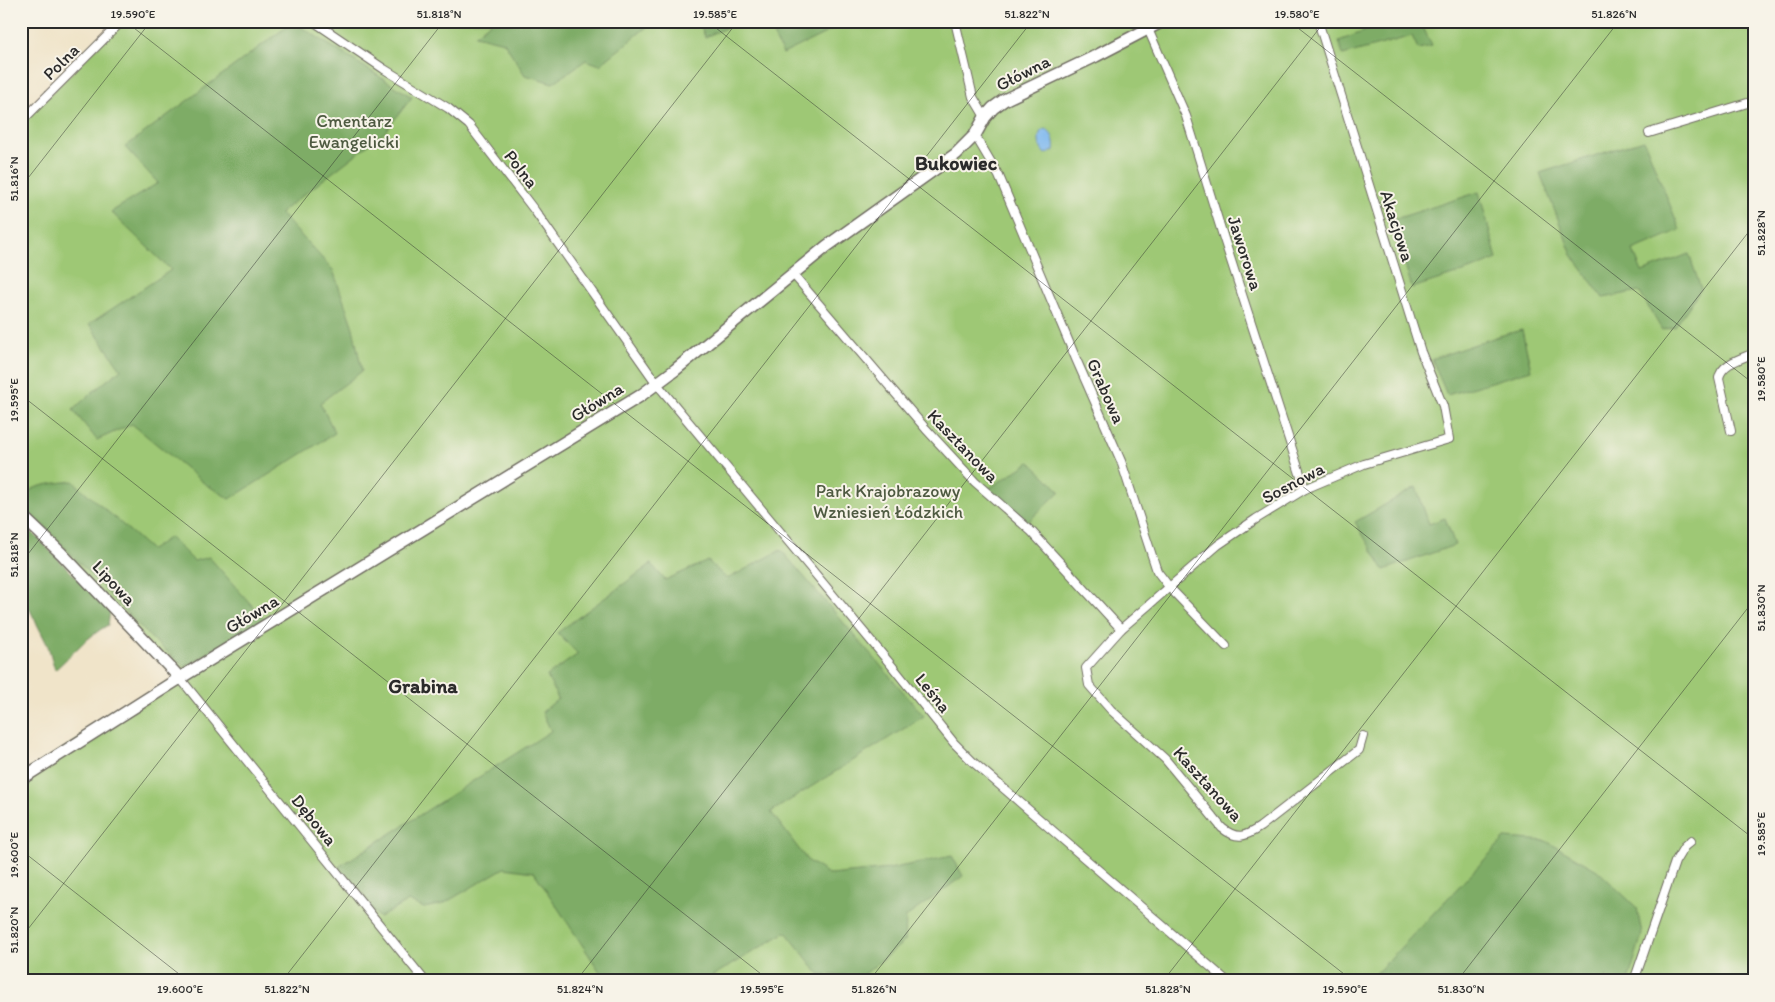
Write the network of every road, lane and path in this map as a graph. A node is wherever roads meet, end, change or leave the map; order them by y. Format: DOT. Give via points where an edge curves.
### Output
graph roads {
  1 [pos="122,21"];
  2 [pos="313,21"];
  3 [pos="955,21"];
  4 [pos="1163,21"];
  5 [pos="1318,21"];
  6 [pos="1148,29"];
  7 [pos="1754,101"];
  8 [pos="986,116"];
  9 [pos="21,122"];
  10 [pos="1649,133"];
  11 [pos="975,135"];
  12 [pos="793,274"];
  13 [pos="1754,353"];
  14 [pos="657,384"];
  15 [pos="1731,431"];
  16 [pos="1449,439"];
  17 [pos="1306,489"];
  18 [pos="21,515"];
  19 [pos="1170,588"];
  20 [pos="1121,629"];
  21 [pos="1226,646"];
  22 [pos="180,678"];
  23 [pos="1363,736"];
  24 [pos="21,779"];
  25 [pos="1691,841"];
  26 [pos="425,981"];
  27 [pos="1228,981"];
  28 [pos="1634,981"];
  1 -- 9 [label="street, Polna"];
  2 -- 14 [label="street, Polna" via="448,108 469,126 535,211"];
  3 -- 8 [label="street" via="973,97"];
  4 -- 6 [label="street, Główna"];
  5 -- 16 [label="street, Akacjowa" via="1420,352 1443,406"];
  6 -- 8 [label="street, Główna" via="1004,100"];
  6 -- 17 [label="street, Jaworowa" via="1186,116"];
  7 -- 10 [label="street"];
  8 -- 11 [label="street, Główna"];
  11 -- 12 [label="street, Główna" via="956,154 841,235"];
  11 -- 19 [label="street, Grabowa" via="998,176 1121,461 1157,571"];
  12 -- 14 [label="street, Główna"];
  12 -- 20 [label="street, Kasztanowa" via="926,429 975,482 1032,532"];
  13 -- 15 [label="street" via="1725,366 1720,372"];
  14 -- 22 [label="street, Główna"];
  14 -- 27 [label="street, Leśna" via="954,743 987,775"];
  16 -- 17 [label="street, Sosnowa" via="1364,464"];
  17 -- 19 [label="street, Sosnowa" via="1218,545"];
  18 -- 22 [label="street, Lipowa"];
  19 -- 20 [label="street, Kasztanowa"];
  19 -- 21 [label="street, Grabowa"];
  20 -- 23 [label="street, Kasztanowa" via="1086,668 1089,685 1111,710 1162,755 1222,828 1234,836 1244,836 1260,827 1359,750"];
  22 -- 24 [label="street, Główna"];
  22 -- 26 [label="street, Dębowa"];
  25 -- 28 [label="street" via="1675,862"];
}
